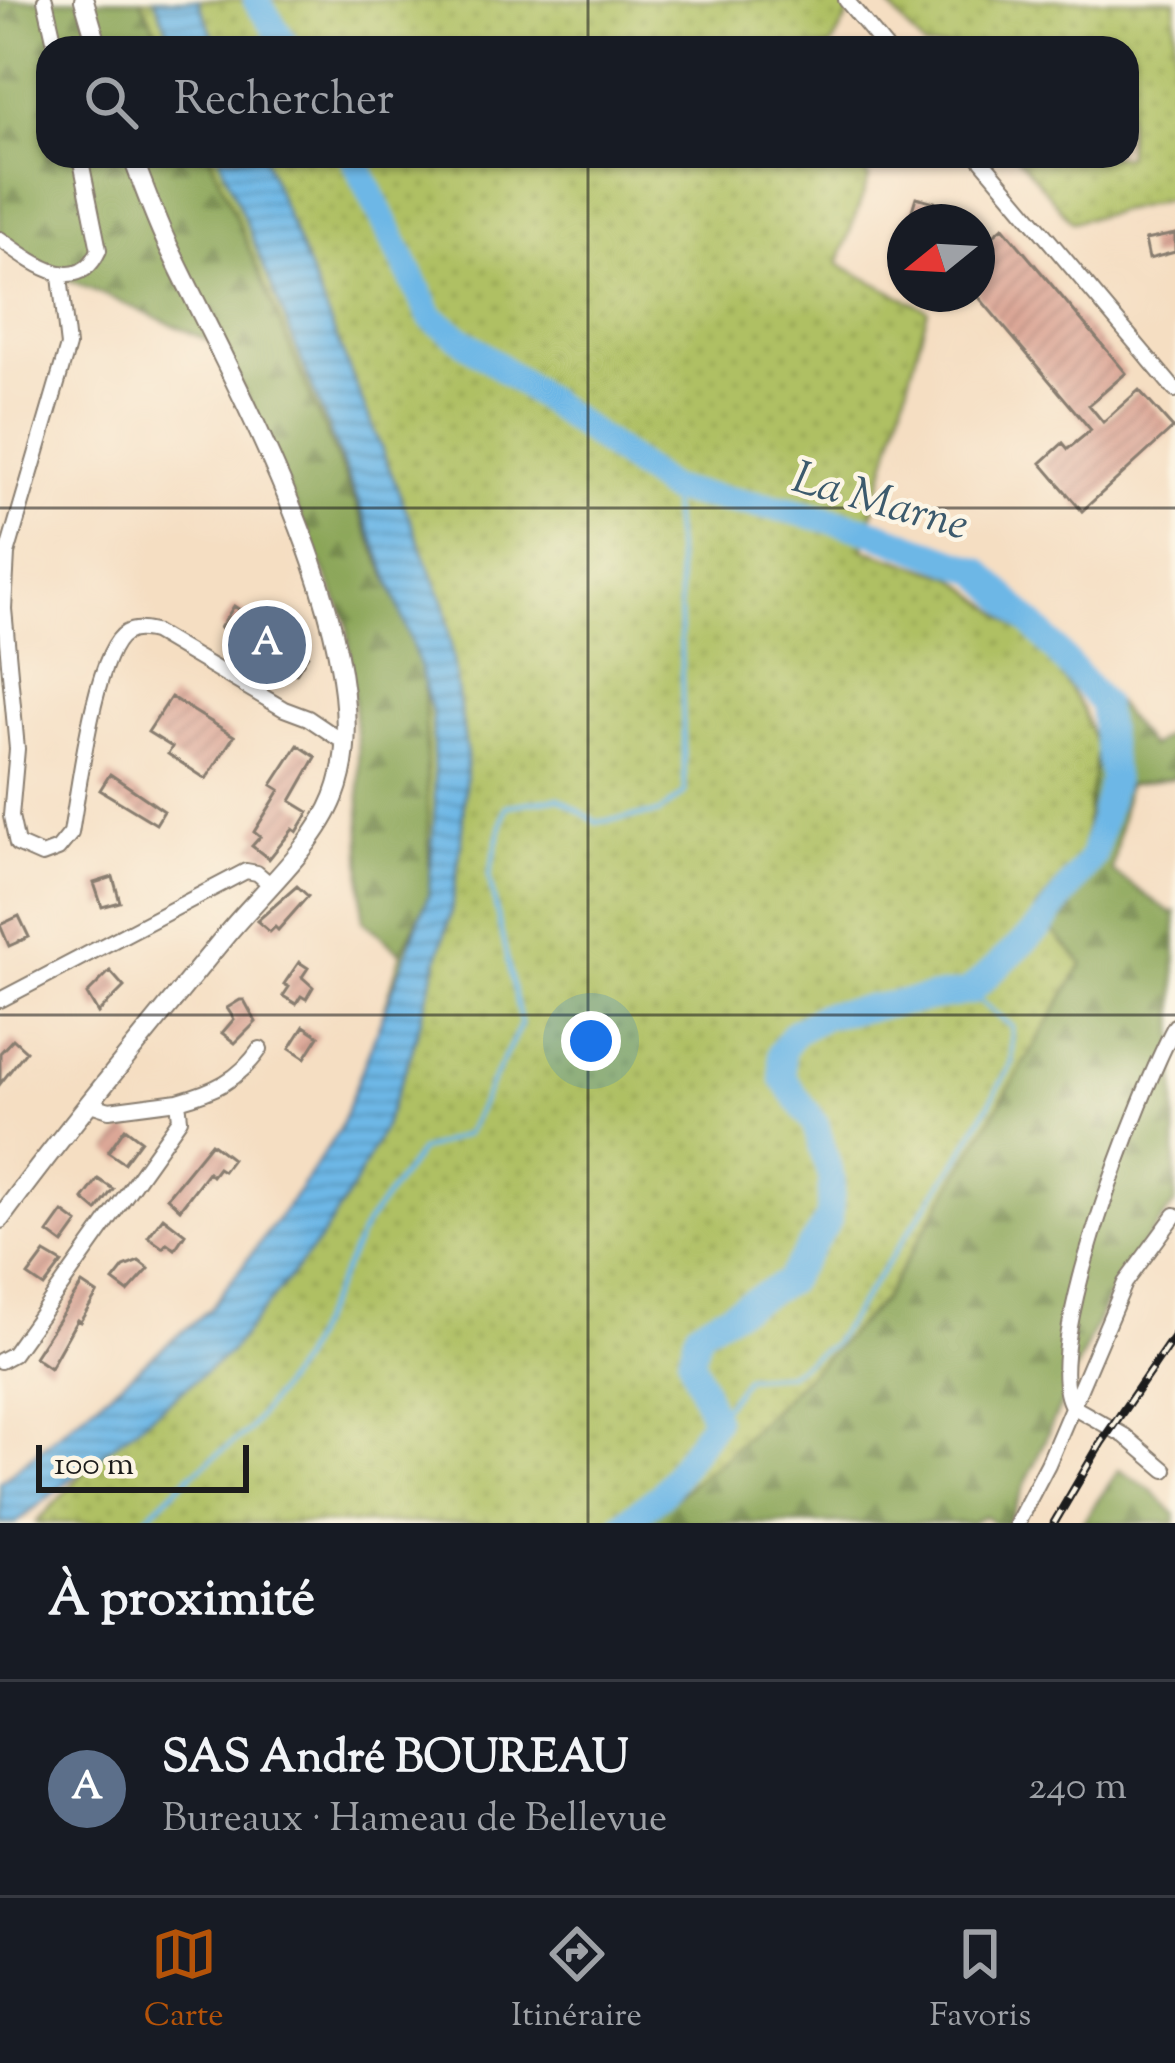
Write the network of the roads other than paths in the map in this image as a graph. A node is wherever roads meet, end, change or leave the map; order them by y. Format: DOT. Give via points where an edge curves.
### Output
graph roads {
  1 [pos="45,0"];
  2 [pos="84,0"];
  3 [pos="846,0"];
  4 [pos="53,36"];
  5 [pos="94,36"];
  6 [pos="876,36"];
  7 [pos="82,168"];
  8 [pos="137,168"];
  9 [pos="988,168"];
  10 [pos="0,239"];
  11 [pos="60,276"];
  12 [pos="1175,390"];
  13 [pos="345,743"];
  14 [pos="270,884"];
  15 [pos="0,1000"];
  16 [pos="1175,1026"];
  17 [pos="260,1049"];
  18 [pos="178,1101"];
  19 [pos="91,1104"];
  20 [pos="1175,1216"];
  21 [pos="0,1219"];
  22 [pos="0,1361"];
  23 [pos="1072,1406"];
  24 [pos="1165,1470"];
  25 [pos="1017,1523"];
  1 -- 4 [label="street"];
  2 -- 5 [label="street"];
  3 -- 6 [label="street"];
  7 -- 11 [label="street" via="99,250 83,272"];
  8 -- 13 [label="street" via="293,515 341,665"];
  9 -- 12 [label="street"];
  10 -- 11 [label="street"];
  11 -- 13 [label="street" via="68,346 7,554 17,749 10,816 17,844 42,855 71,833 105,658 124,633 154,632"];
  13 -- 14 [label="street" via="334,800"];
  14 -- 15 [label="street" via="246,871"];
  14 -- 19 [label="street"];
  16 -- 23 [label="street" via="1078,1283 1065,1366"];
  17 -- 18 [label="street" via="245,1071"];
  18 -- 19 [label="street" via="109,1110"];
  18 -- 22 [label="street" via="180,1118 78,1267"];
  19 -- 21 [label="street"];
  20 -- 23 [label="street" via="1125,1283"];
  23 -- 24 [label="street"];
  23 -- 25 [label="street"];
}
